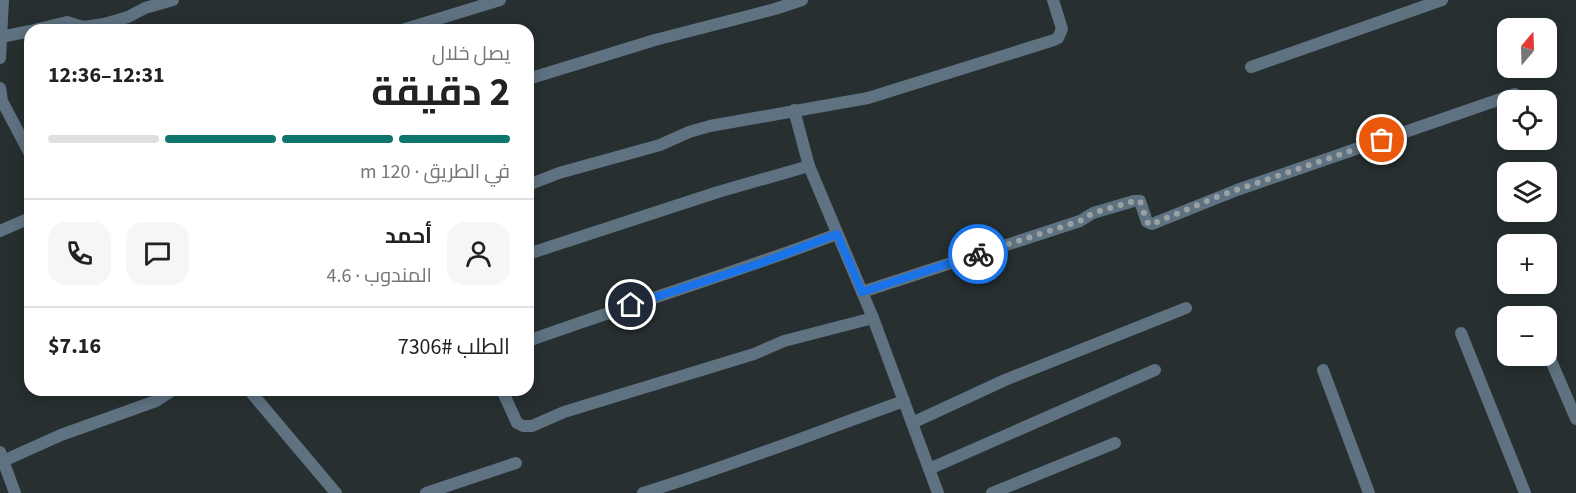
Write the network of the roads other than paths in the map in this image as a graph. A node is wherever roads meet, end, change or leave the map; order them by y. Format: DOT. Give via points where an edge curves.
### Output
graph roads {
  1 [pos="3,0"];
  2 [pos="174,0"];
  3 [pos="500,0"];
  4 [pos="802,0"];
  5 [pos="1053,0"];
  6 [pos="1442,0"];
  7 [pos="58,24"];
  8 [pos="78,24"];
  9 [pos="104,24"];
  10 [pos="422,24"];
  11 [pos="24,32"];
  12 [pos="1,37"];
  13 [pos="0,58"];
  14 [pos="1251,67"];
  15 [pos="534,77"];
  16 [pos="0,88"];
  17 [pos="1497,100"];
  18 [pos="794,110"];
  19 [pos="24,143"];
  20 [pos="808,166"];
  21 [pos="534,183"];
  22 [pos="24,221"];
  23 [pos="0,231"];
  24 [pos="837,234"];
  25 [pos="534,252"];
  26 [pos="862,292"];
  27 [pos="1186,308"];
  28 [pos="873,318"];
  29 [pos="1461,333"];
  30 [pos="534,339"];
  31 [pos="1553,366"];
  32 [pos="1155,370"];
  33 [pos="1323,370"];
  34 [pos="164,396"];
  35 [pos="254,396"];
  36 [pos="505,396"];
  37 [pos="904,401"];
  38 [pos="1576,419"];
  39 [pos="912,423"];
  40 [pos="1115,443"];
  41 [pos="2,456"];
  42 [pos="516,463"];
  43 [pos="929,469"];
  44 [pos="15,493"];
  45 [pos="336,493"];
  46 [pos="426,493"];
  47 [pos="643,493"];
  48 [pos="938,493"];
  49 [pos="992,493"];
  50 [pos="1369,493"];
  51 [pos="1525,493"];
  1 -- 12 [label="street"];
  2 -- 9 [label="street"];
  3 -- 10 [label="street"];
  4 -- 15 [label="street"];
  5 -- 18 [label="street" via="1062,29 1054,40 868,98"];
  6 -- 14 [label="street"];
  7 -- 8 [label="street"];
  11 -- 12 [label="street"];
  12 -- 13 [label="street"];
  16 -- 19 [label="street" via="2,101"];
  17 -- 26 [label="street" via="1237,190 1150,225 1140,201 1134,201"];
  18 -- 20 [label="street"];
  18 -- 21 [label="street" via="710,126"];
  20 -- 24 [label="street"];
  20 -- 25 [label="street"];
  22 -- 23 [label="street"];
  24 -- 26 [label="street"];
  24 -- 30 [label="street"];
  26 -- 28 [label="street"];
  27 -- 39 [label="street" via="1005,380"];
  28 -- 36 [label="street" via="784,342 564,412 532,426 518,423"];
  28 -- 37 [label="street"];
  29 -- 51 [label="street"];
  31 -- 38 [label="street"];
  32 -- 43 [label="street"];
  33 -- 50 [label="street"];
  34 -- 41 [label="street"];
  35 -- 45 [label="street"];
  37 -- 39 [label="street"];
  37 -- 47 [label="street"];
  39 -- 43 [label="street"];
  40 -- 49 [label="street"];
  41 -- 44 [label="street"];
  42 -- 46 [label="street"];
  43 -- 48 [label="street"];
}
